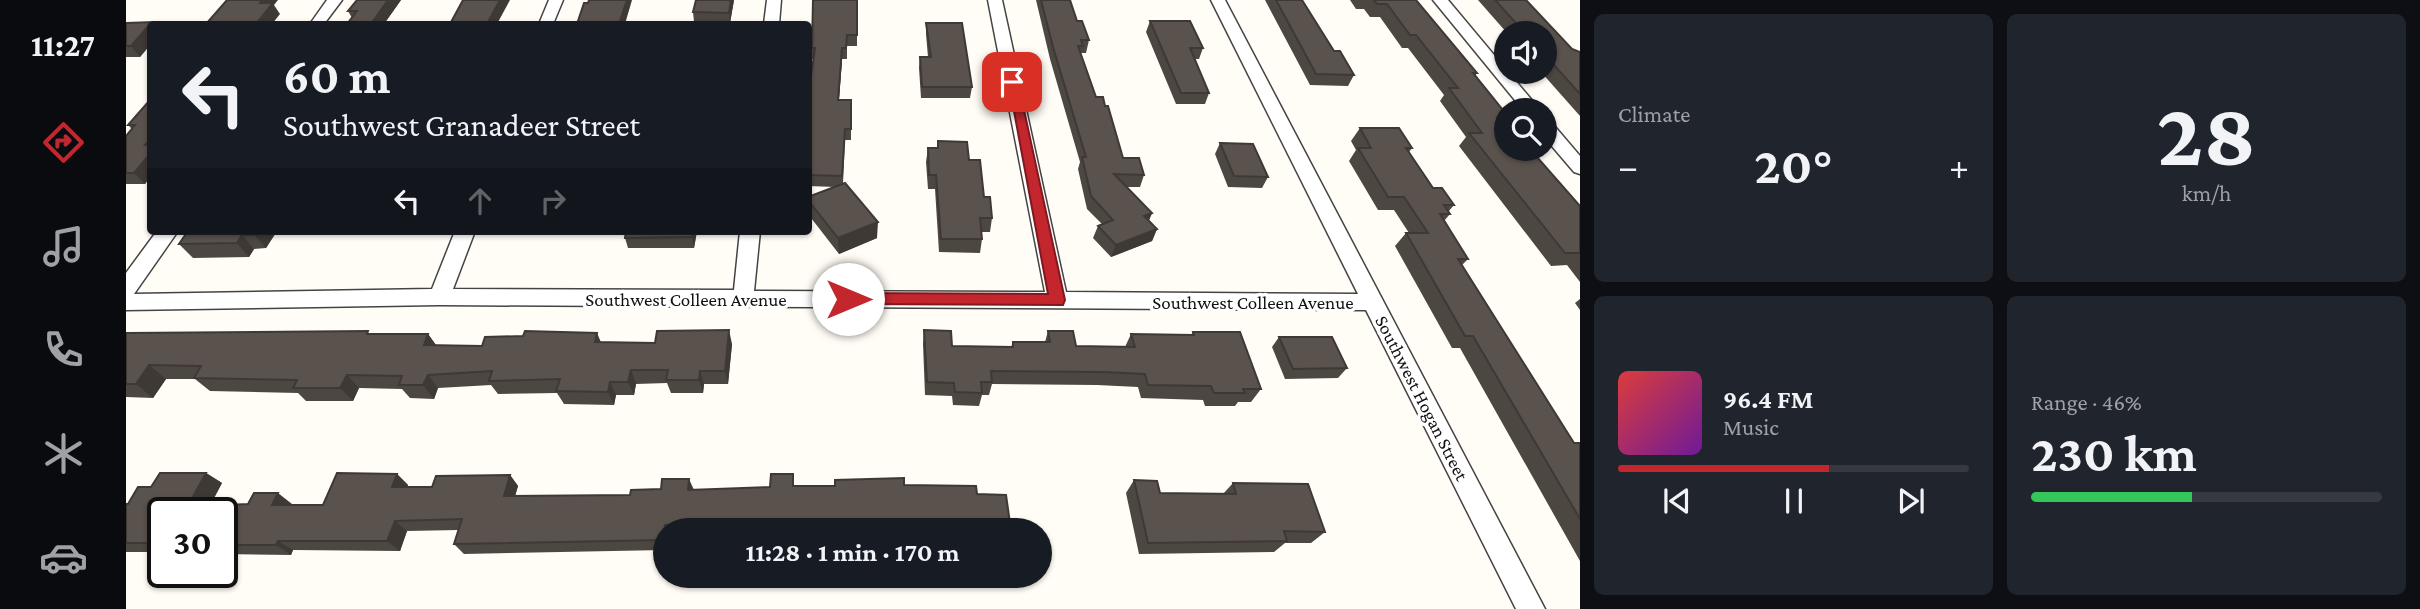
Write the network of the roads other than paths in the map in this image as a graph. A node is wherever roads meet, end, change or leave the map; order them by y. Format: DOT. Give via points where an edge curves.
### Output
graph roads {
  1 [pos="335,0"];
  2 [pos="556,0"];
  3 [pos="774,0"];
  4 [pos="995,0"];
  5 [pos="1218,0"];
  6 [pos="1440,0"];
  7 [pos="319,21"];
  8 [pos="547,21"];
  9 [pos="772,21"];
  10 [pos="1522,98"];
  11 [pos="1557,140"];
  12 [pos="1580,167"];
  13 [pos="165,235"];
  14 [pos="463,235"];
  15 [pos="750,235"];
  16 [pos="126,289"];
  17 [pos="439,297"];
  18 [pos="743,299"];
  19 [pos="1057,300"];
  20 [pos="126,302"];
  21 [pos="1372,302"];
  22 [pos="1531,609"];
  1 -- 7 [label="street"];
  2 -- 8 [label="street"];
  3 -- 9 [label="street"];
  4 -- 19 [label="street"];
  5 -- 21 [label="street, Southwest Hogan Street"];
  6 -- 10 [label="street"];
  11 -- 12 [label="street"];
  13 -- 16 [label="street"];
  14 -- 17 [label="street"];
  15 -- 18 [label="street"];
  17 -- 18 [label="street, Southwest Colleen Avenue"];
  17 -- 20 [label="street, Southwest Colleen Avenue"];
  18 -- 19 [label="street, Southwest Colleen Avenue"];
  19 -- 21 [label="street, Southwest Colleen Avenue"];
  21 -- 22 [label="street, Southwest Hogan Street"];
}
